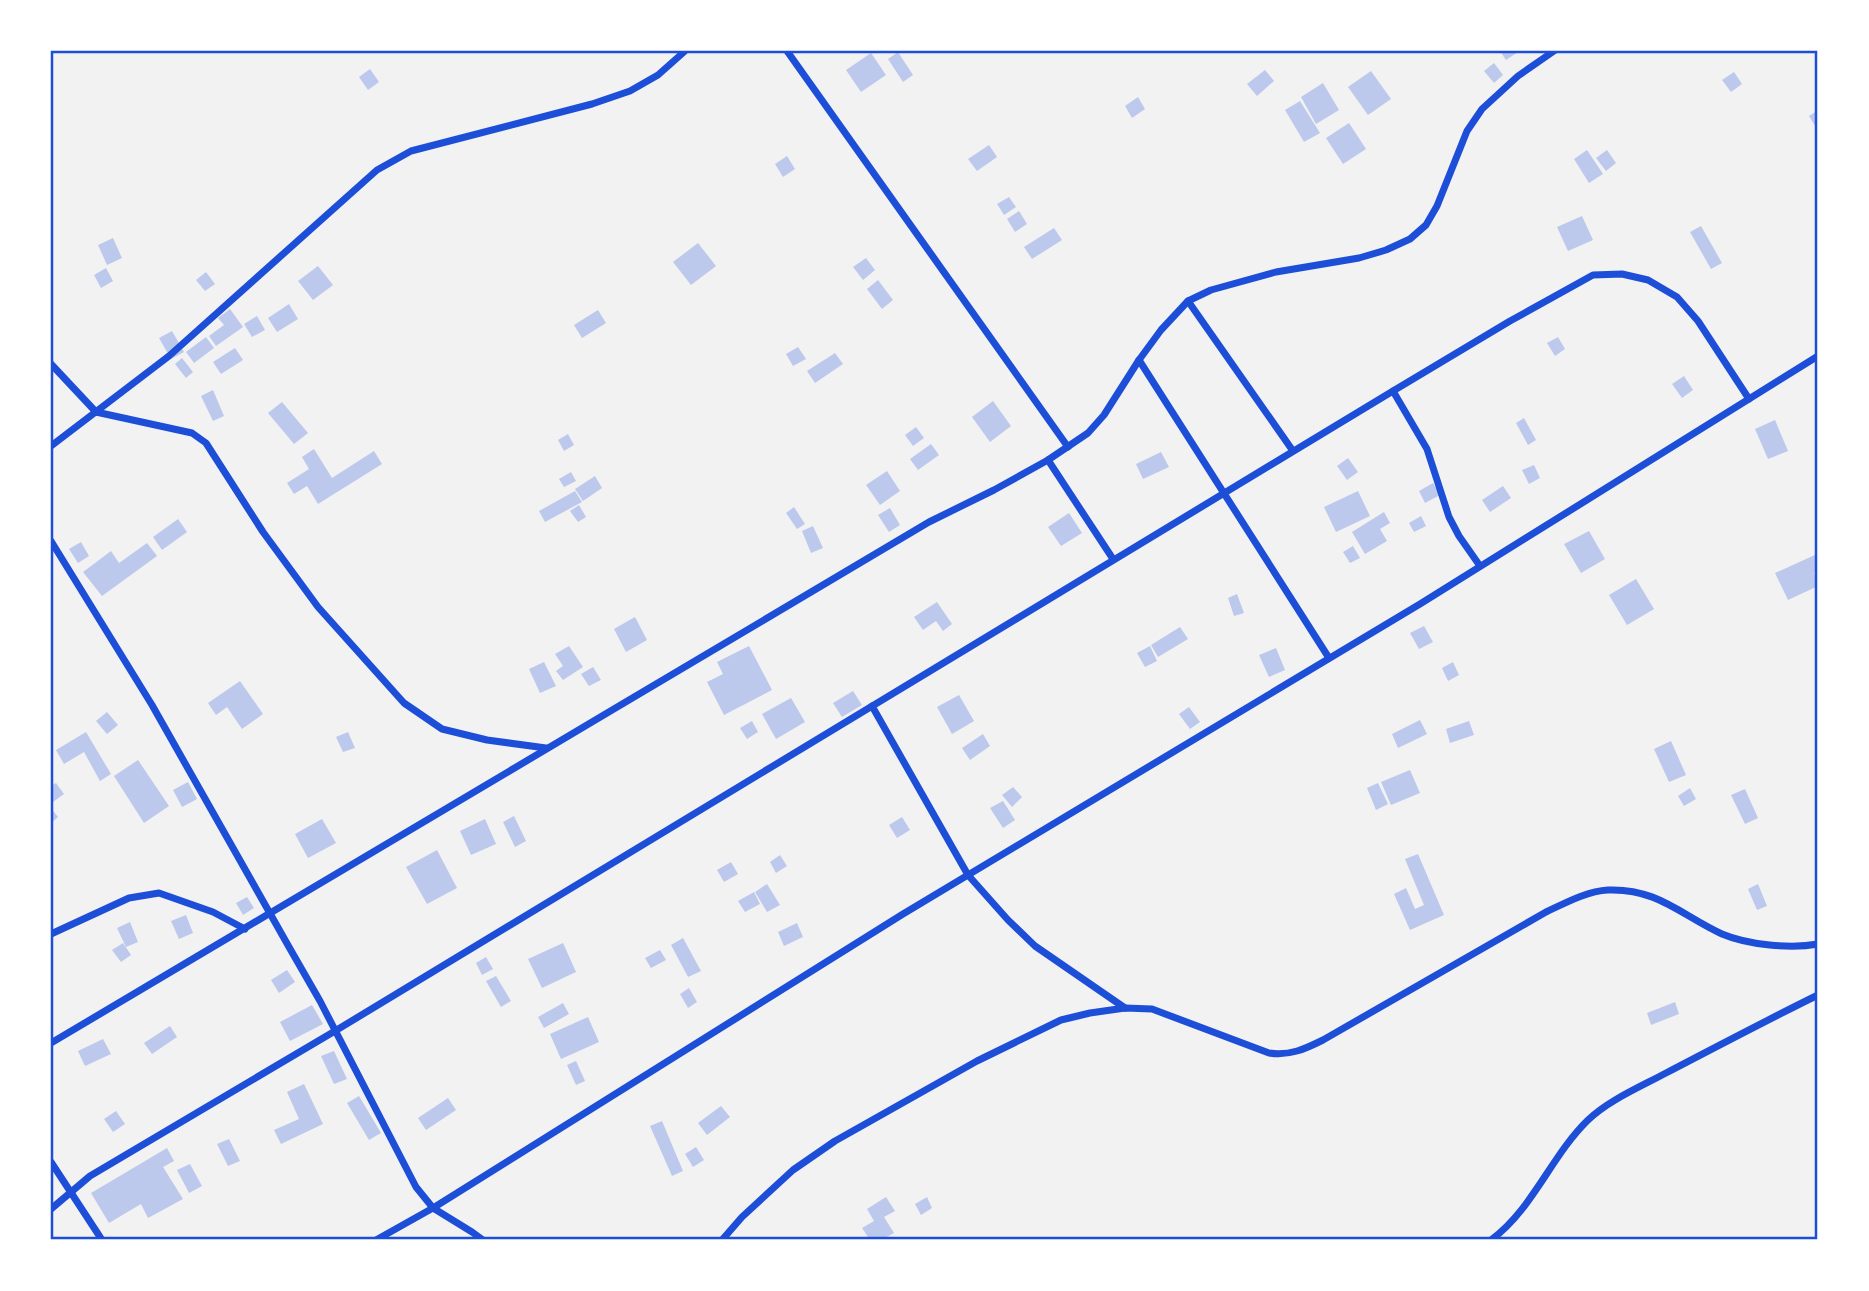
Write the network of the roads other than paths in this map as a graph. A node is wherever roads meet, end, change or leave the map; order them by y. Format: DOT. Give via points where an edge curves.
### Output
graph roads {
  1 [pos="685,51"];
  2 [pos="787,51"];
  3 [pos="1554,51"];
  4 [pos="1188,301"];
  5 [pos="1818,356"];
  6 [pos="1139,360"];
  7 [pos="51,364"];
  8 [pos="1392,391"];
  9 [pos="1749,399"];
  10 [pos="96,412"];
  11 [pos="51,446"];
  12 [pos="1068,447"];
  13 [pos="1293,451"];
  14 [pos="1048,460"];
  15 [pos="1225,492"];
  16 [pos="51,541"];
  17 [pos="1114,559"];
  18 [pos="1480,566"];
  19 [pos="1329,658"];
  20 [pos="872,706"];
  21 [pos="546,748"];
  22 [pos="968,875"];
  23 [pos="270,914"];
  24 [pos="245,929"];
  25 [pos="51,934"];
  26 [pos="1818,944"];
  27 [pos="1818,995"];
  28 [pos="1125,1008"];
  29 [pos="335,1031"];
  30 [pos="51,1043"];
  31 [pos="51,1162"];
  32 [pos="70,1193"];
  33 [pos="433,1208"];
  34 [pos="51,1209"];
  35 [pos="103,1240"];
  36 [pos="376,1240"];
  37 [pos="483,1240"];
  38 [pos="722,1240"];
  39 [pos="1491,1240"];
  1 -- 10 [label="street" via="658,75 630,91 411,152 377,170 169,356"];
  2 -- 12 [label="street"];
  3 -- 4 [label="street" via="1482,109 1467,131 1437,206 1426,225 1410,239 1360,258 1276,272"];
  4 -- 6 [label="street"];
  4 -- 13 [label="street"];
  5 -- 9 [label="street"];
  6 -- 12 [label="street" via="1104,415"];
  6 -- 15 [label="street"];
  7 -- 10 [label="street"];
  8 -- 9 [label="street" via="1593,275 1622,274 1648,281 1677,297"];
  8 -- 13 [label="street"];
  8 -- 18 [label="street" via="1427,449 1449,517"];
  9 -- 18 [label="street"];
  10 -- 11 [label="street"];
  10 -- 21 [label="street" via="192,433 206,443 318,607 404,704 442,729"];
  12 -- 14 [label="street"];
  13 -- 15 [label="street"];
  14 -- 17 [label="street"];
  14 -- 21 [label="street" via="929,522"];
  15 -- 17 [label="street"];
  15 -- 19 [label="street"];
  16 -- 23 [label="street" via="152,705"];
  17 -- 20 [label="street"];
  18 -- 19 [label="street"];
  19 -- 22 [label="street"];
  20 -- 22 [label="street"];
  20 -- 29 [label="street"];
  21 -- 23 [label="street"];
  22 -- 28 [label="street" via="1035,946"];
  22 -- 33 [label="street"];
  23 -- 24 [label="street"];
  23 -- 29 [label="street"];
  24 -- 25 [label="street" via="159,892 128,898"];
  24 -- 30 [label="street"];
  26 -- 28 [label="street" via="1763,944 1725,935 1657,897 1605,890 1546,912 1297,1052 1269,1053 1152,1009"];
  27 -- 39 [label="street" via="1590,1118 1502,1232"];
  28 -- 38 [label="street" via="1061,1020 858,1128 793,1170"];
  29 -- 32 [label="street" via="90,1176"];
  29 -- 33 [label="street" via="416,1187"];
  31 -- 32 [label="street"];
  32 -- 34 [label="street"];
  32 -- 35 [label="street"];
  33 -- 36 [label="street"];
  33 -- 37 [label="street"];
}
